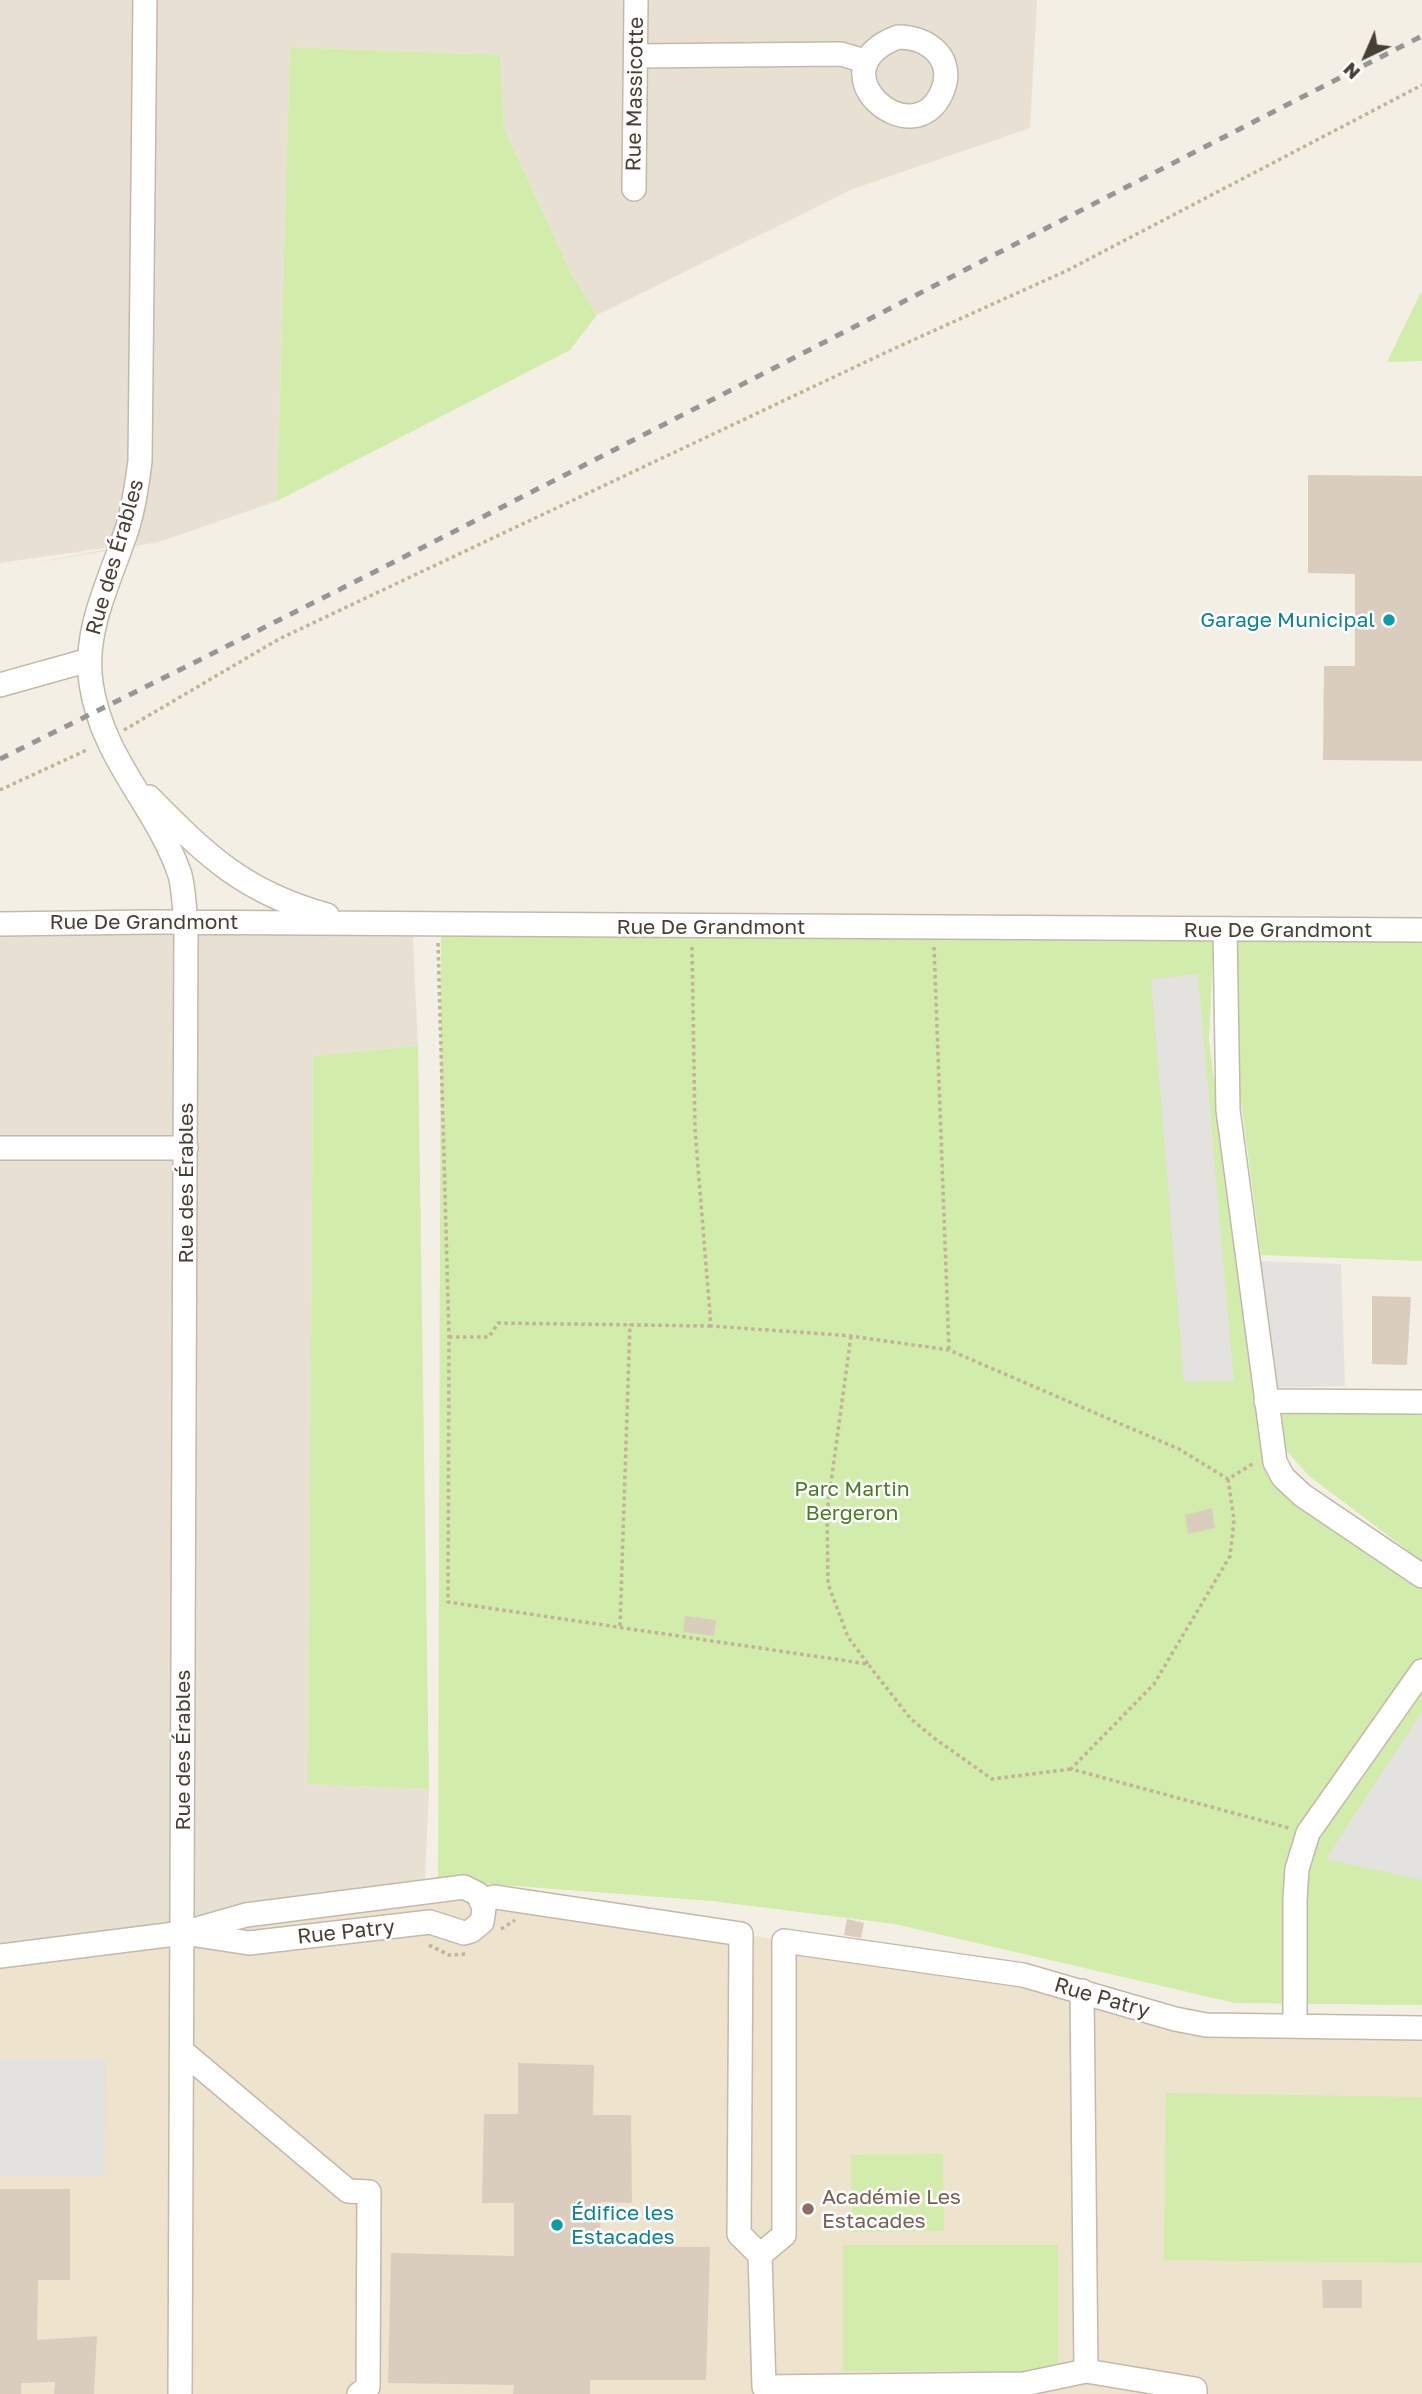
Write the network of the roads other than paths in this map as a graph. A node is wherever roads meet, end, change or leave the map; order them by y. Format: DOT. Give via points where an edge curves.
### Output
graph roads {
  1 [pos="145,0"];
  2 [pos="636,0"];
  3 [pos="636,57"];
  4 [pos="865,61"];
  5 [pos="634,189"];
  6 [pos="89,660"];
  7 [pos="0,685"];
  8 [pos="120,766"];
  9 [pos="186,923"];
  10 [pos="357,923"];
  11 [pos="0,924"];
  12 [pos="1422,930"];
  13 [pos="1225,931"];
  14 [pos="0,1147"];
  15 [pos="186,1148"];
  16 [pos="1266,1401"];
  17 [pos="1422,1402"];
  18 [pos="1422,1576"];
  19 [pos="1422,1671"];
  20 [pos="482,1900"];
  21 [pos="183,1933"];
  22 [pos="0,1956"];
  23 [pos="1082,1991"];
  24 [pos="1295,2025"];
  25 [pos="1422,2028"];
  26 [pos="182,2051"];
  27 [pos="760,2255"];
  28 [pos="1086,2371"];
  29 [pos="180,2394"];
  30 [pos="359,2394"];
  31 [pos="1195,2394"];
  1 -- 6 [label="street, Rue des Érables" via="140,461 130,520 97,614"];
  2 -- 3 [label="street, Rue Massicotte"];
  3 -- 4 [label="street" via="841,54"];
  3 -- 5 [label="street, Rue Massicotte"];
  6 -- 7 [label="street"];
  6 -- 8 [label="street, Rue des Érables" via="93,695"];
  8 -- 9 [label="street, Rue des Érables" via="176,865"];
  8 -- 10 [label="street" via="207,855 238,878 296,907"];
  9 -- 10 [label="street, Rue De Grandmont"];
  9 -- 11 [label="street, Rue De Grandmont"];
  9 -- 15 [label="street, Rue des Érables"];
  10 -- 13 [label="street, Rue De Grandmont"];
  12 -- 13 [label="street, Rue De Grandmont"];
  13 -- 16 [label="street" via="1228,1110"];
  14 -- 15 [label="street"];
  15 -- 21 [label="street, Rue des Érables"];
  16 -- 17 [label="street"];
  16 -- 18 [label="street" via="1272,1452 1283,1477 1302,1495"];
  19 -- 24 [label="street" via="1308,1833 1297,1869"];
  20 -- 21 [label="street, Rue Patry" via="464,1888 246,1915"];
  20 -- 21 [label="street, Rue Patry" via="482,1922 464,1933 430,1922 249,1943"];
  20 -- 27 [label="street, Rue Patry" via="495,1897 741,1934 739,2234"];
  21 -- 22 [label="street, Rue Patry"];
  21 -- 26 [label="street, Rue des Érables"];
  23 -- 24 [label="street, Rue Patry" via="1206,2025"];
  23 -- 27 [label="street, Rue Patry" via="1023,1975 784,1941 784,2235"];
  23 -- 28 [label="street"];
  24 -- 25 [label="street, Rue Patry"];
  26 -- 29 [label="street, Rue des Érables"];
  26 -- 30 [label="street" via="348,2191 369,2192 368,2386"];
  27 -- 28 [label="street" via="764,2387 1024,2384"];
  28 -- 31 [label="street" via="1195,2389"];
}
